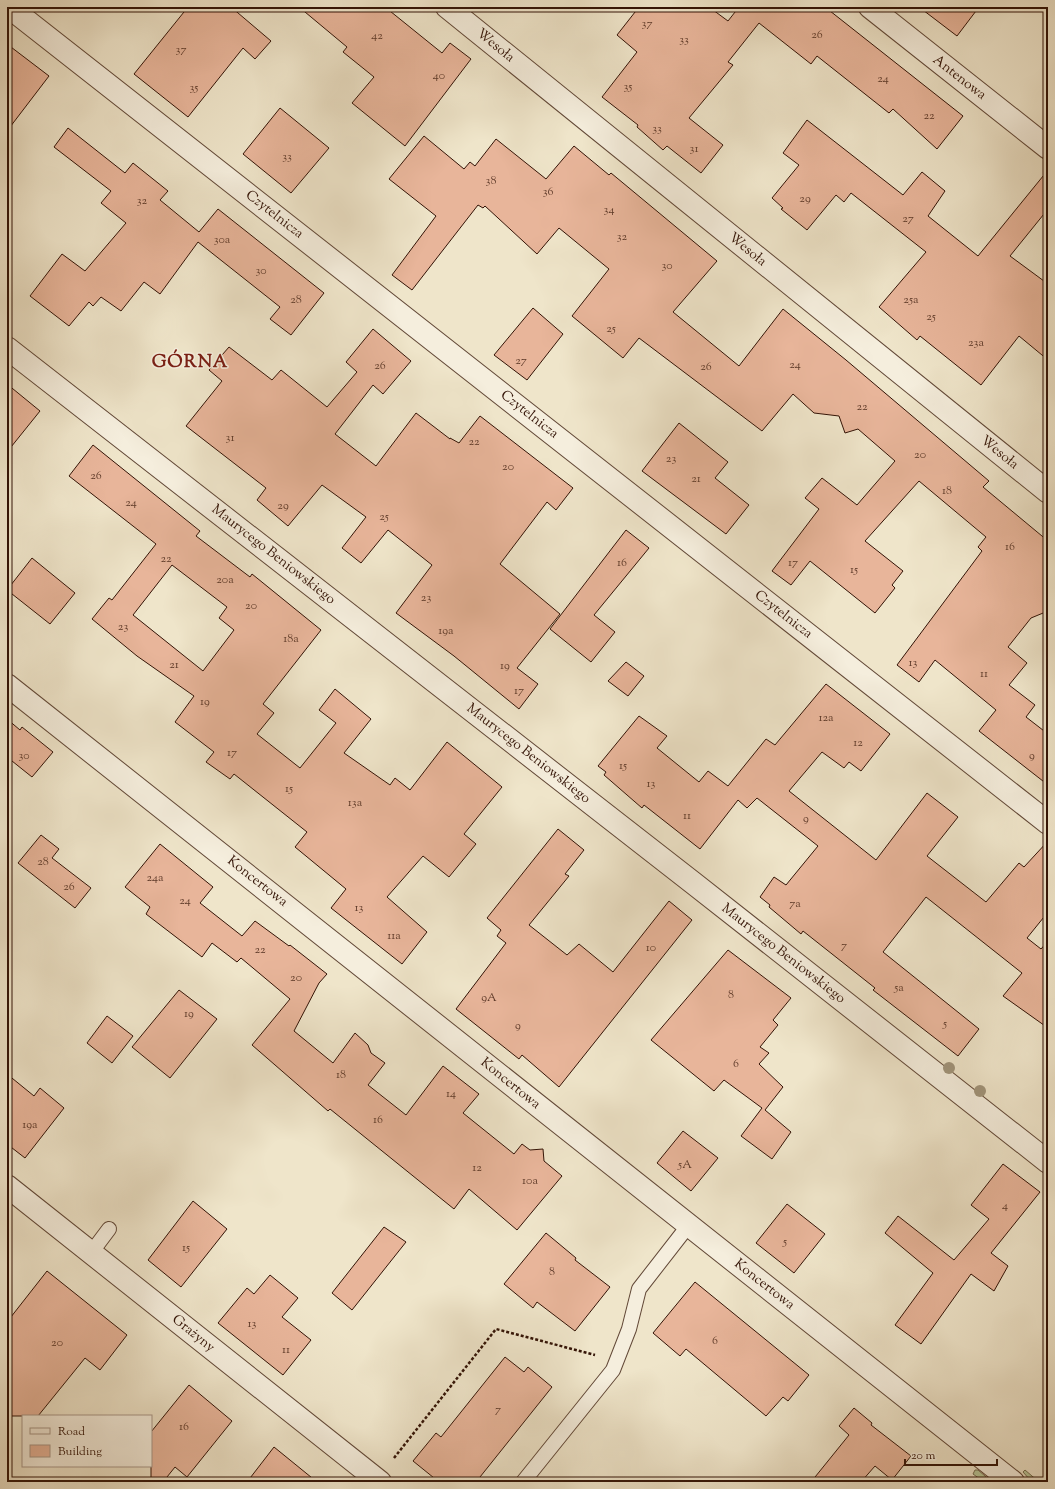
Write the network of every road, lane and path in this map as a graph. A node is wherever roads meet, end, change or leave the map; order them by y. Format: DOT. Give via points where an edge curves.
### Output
graph roads {
  1 [pos="9,7"];
  2 [pos="447,7"];
  3 [pos="870,7"];
  4 [pos="1048,148"];
  5 [pos="7,348"];
  6 [pos="1048,492"];
  7 [pos="7,685"];
  8 [pos="1048,823"];
  9 [pos="1048,1162"];
  10 [pos="7,1186"];
  11 [pos="688,1226"];
  12 [pos="109,1229"];
  13 [pos="91,1253"];
  14 [pos="617,1359"];
  15 [pos="385,1473"];
  16 [pos="523,1482"];
  17 [pos="1013,1482"];
  1 -- 8 [label="street, Czytelnicza"];
  2 -- 6 [label="street, Wesoła"];
  3 -- 4 [label="street, Antenowa"];
  5 -- 9 [label="street, Maurycego Beniowskiego"];
  7 -- 11 [label="street, Koncertowa"];
  10 -- 13 [label="street, Grażyny"];
  11 -- 14 [label="lane" via="639,1289 629,1329"];
  11 -- 17 [label="street, Koncertowa"];
  12 -- 13 [label="lane"];
  13 -- 15 [label="street, Grażyny"];
  14 -- 15 [label="path" via="496,1329"];
  14 -- 16 [label="lane" via="614,1370"];
}
